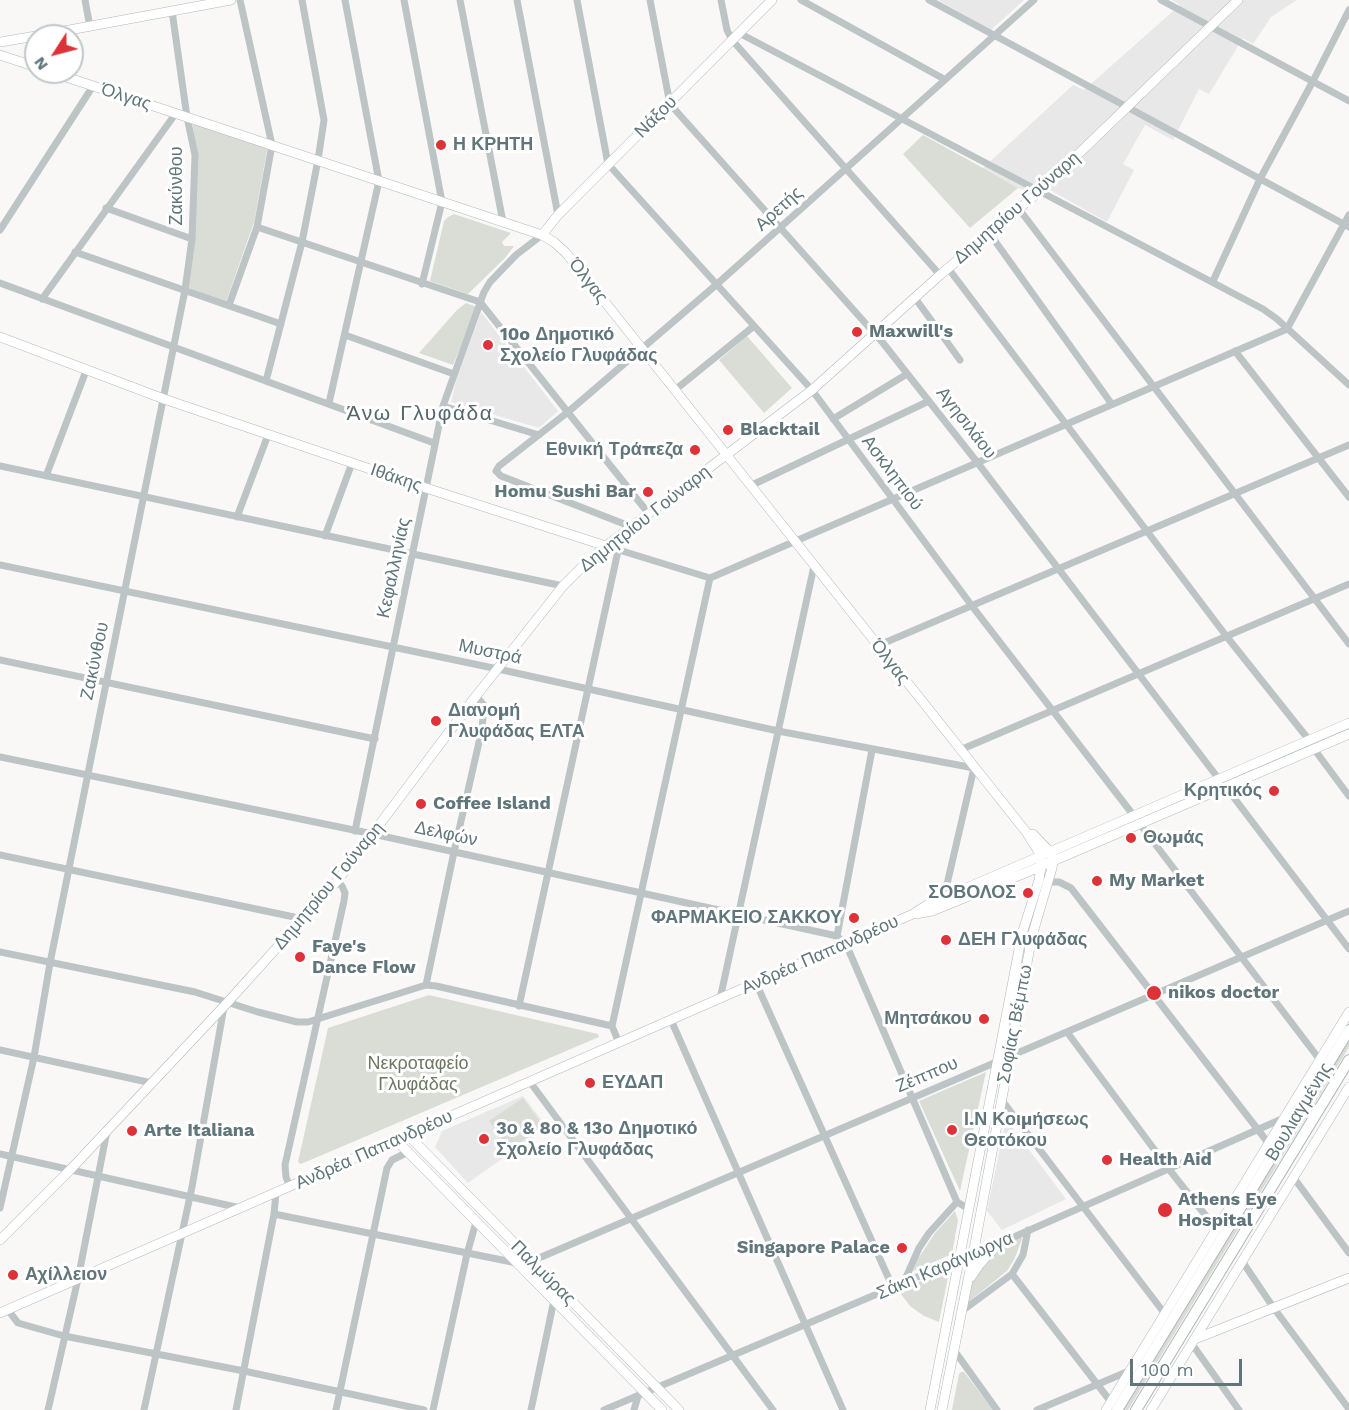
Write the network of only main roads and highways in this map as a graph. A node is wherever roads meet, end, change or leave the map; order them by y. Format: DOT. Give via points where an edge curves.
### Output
graph roads {
  1 [pos="231,0"];
  2 [pos="772,0"];
  3 [pos="1238,0"];
  4 [pos="84,28"];
  5 [pos="24,38"];
  6 [pos="0,42"];
  7 [pos="0,55"];
  8 [pos="24,63"];
  9 [pos="84,83"];
  10 [pos="543,235"];
  11 [pos="0,337"];
  12 [pos="726,455"];
  13 [pos="606,546"];
  14 [pos="1349,723"];
  15 [pos="1349,734"];
  16 [pos="1312,745"];
  17 [pos="1136,819"];
  18 [pos="1046,859"];
  19 [pos="913,914"];
  20 [pos="1349,1012"];
  21 [pos="1349,1030"];
  22 [pos="1349,1060"];
  23 [pos="1348,1093"];
  24 [pos="1325,1100"];
  25 [pos="408,1135"];
  26 [pos="396,1140"];
  27 [pos="4,1228"];
  28 [pos="0,1240"];
  29 [pos="999,1243"];
  30 [pos="1349,1278"];
  31 [pos="967,1284"];
  32 [pos="4,1312"];
  33 [pos="1193,1342"];
  34 [pos="1112,1407"];
  35 [pos="662,1410"];
  36 [pos="679,1410"];
  37 [pos="930,1410"];
  38 [pos="942,1410"];
  39 [pos="1136,1410"];
  40 [pos="1151,1410"];
  1 -- 4 [label="main road"];
  2 -- 10 [label="main road, Νάξου" via="558,214"];
  3 -- 12 [label="main road, Δημητρίου Γούναρη" via="1040,191 812,390"];
  5 -- 6 [label="main road"];
  7 -- 8 [label="main road"];
  9 -- 10 [label="main road, Όλγας"];
  10 -- 12 [label="main road, Όλγας" via="567,253"];
  11 -- 13 [label="main road, Ιθάκης" via="268,435"];
  12 -- 13 [label="main road, Δημητρίου Γούναρη"];
  12 -- 18 [label="main road, Όλγας" via="1018,823 1035,836"];
  13 -- 27 [label="main road, Δημητρίου Γούναρη" via="563,586 337,881 301,922 71,1169"];
  14 -- 16 [label="main road, Ανδρέα Παπανδρέου"];
  15 -- 16 [label="main road, Ανδρέα Παπανδρέου"];
  16 -- 17 [label="main road, Ανδρέα Παπανδρέου" via="1225,786"];
  16 -- 17 [label="main road, Ανδρέα Παπανδρέου" via="1218,778"];
  17 -- 18 [label="main road, Ανδρέα Παπανδρέου"];
  18 -- 19 [label="main road, Ανδρέα Παπανδρέου" via="944,897"];
  18 -- 19 [label="main road, Ανδρέα Παπανδρέου" via="932,911"];
  18 -- 31 [label="main road, Σοφίας Βέμπω" via="1048,882 1032,936"];
  18 -- 37 [label="main road, Σοφίας Βέμπω" via="1022,934"];
  19 -- 25 [label="main road, Ανδρέα Παπανδρέου"];
  20 -- 34 [label="main road" via="1129,1371"];
  21 -- 34 [label="main road, Βουλιαγμένης"];
  22 -- 24 [label="main road, Βουλιαγμένης"];
  23 -- 24 [label="main road"];
  23 -- 33 [label="main road"];
  24 -- 39 [label="main road, Βουλιαγμένης"];
  25 -- 26 [label="main road, Ανδρέα Παπανδρέου"];
  25 -- 36 [label="main road, Παλμύρας"];
  26 -- 32 [label="main road, Ανδρέα Παπανδρέου"];
  26 -- 35 [label="main road, Παλμύρας" via="554,1300 641,1395"];
  27 -- 28 [label="main road, Δημητρίου Γούναρη"];
  29 -- 31 [label="main road"];
  30 -- 33 [label="main road"];
  31 -- 38 [label="main road, Σοφίας Βέμπω"];
  33 -- 40 [label="main road"];
}
